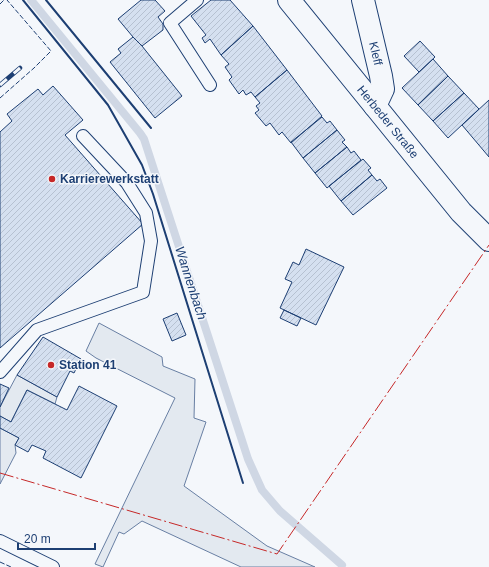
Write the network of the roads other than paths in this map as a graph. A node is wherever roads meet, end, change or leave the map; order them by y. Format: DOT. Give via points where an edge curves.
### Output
graph roads {
  1 [pos="197,0"];
  2 [pos="290,0"];
  3 [pos="363,0"];
  4 [pos="210,85"];
  5 [pos="375,106"];
  6 [pos="83,136"];
  7 [pos="489,240"];
  8 [pos="0,372"];
  9 [pos="0,541"];
  10 [pos="53,567"];
  1 -- 4 [label="lane" via="170,23"];
  2 -- 5 [label="main road, Herbeder Straße"];
  3 -- 5 [label="main road, Kleff" via="383,89"];
  5 -- 7 [label="main road, Herbeder Straße" via="461,212"];
  6 -- 8 [label="lane" via="127,183 146,213 151,241 143,292 37,330"];
  9 -- 10 [label="lane"];
}
